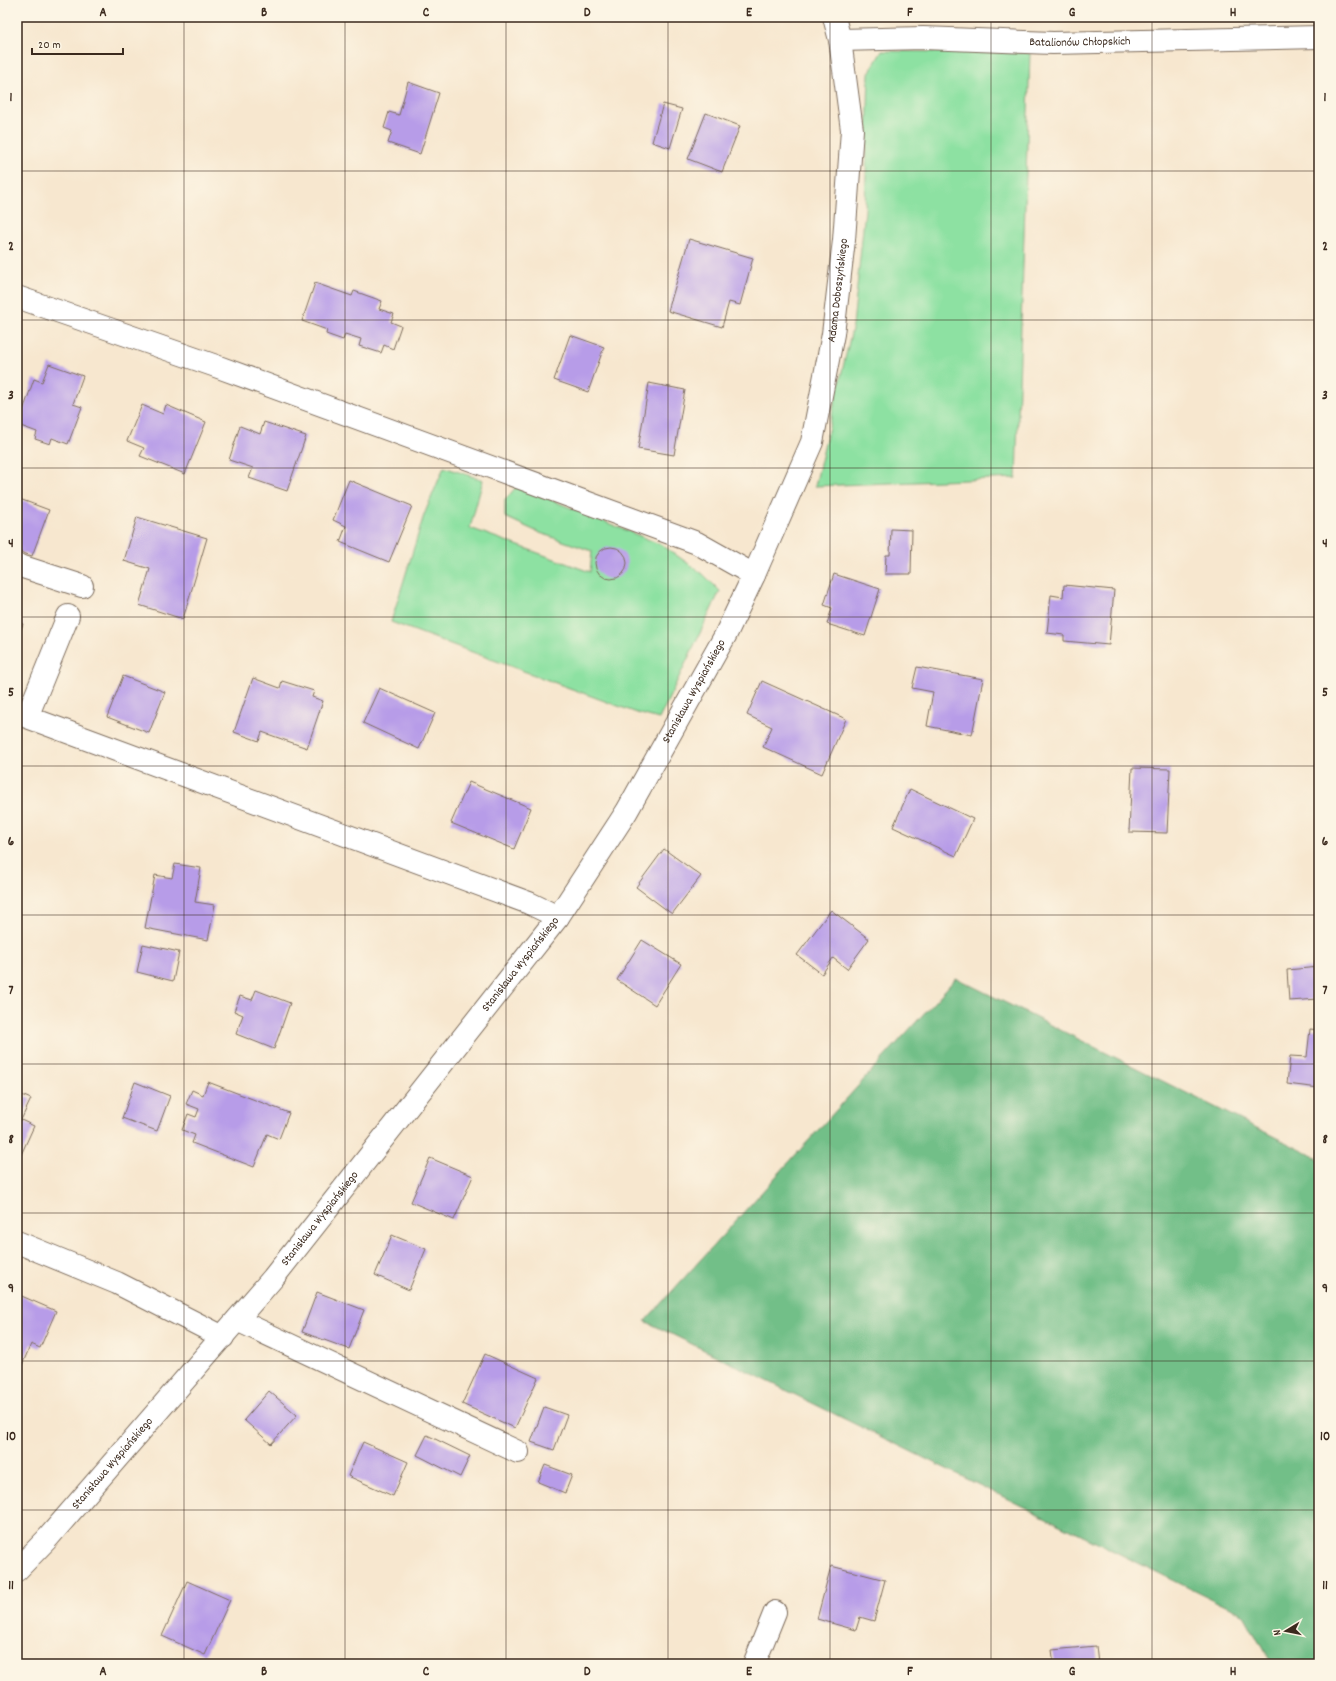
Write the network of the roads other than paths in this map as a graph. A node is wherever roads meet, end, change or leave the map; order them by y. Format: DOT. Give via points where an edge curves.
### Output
graph roads {
  1 [pos="834,17"];
  2 [pos="1319,37"];
  3 [pos="840,40"];
  4 [pos="18,299"];
  5 [pos="763,554"];
  6 [pos="17,565"];
  7 [pos="754,575"];
  8 [pos="82,586"];
  9 [pos="68,616"];
  10 [pos="558,917"];
  11 [pos="17,1242"];
  12 [pos="237,1320"];
  13 [pos="223,1337"];
  14 [pos="518,1452"];
  15 [pos="17,1570"];
  16 [pos="775,1612"];
  17 [pos="754,1664"];
  1 -- 3 [label="street, Adama Doboszyńskiego"];
  2 -- 3 [label="street, Batalionów Chłopskich" via="1053,43 923,38"];
  3 -- 5 [label="street, Adama Doboszyńskiego" via="852,130 844,240 833,334 812,442"];
  4 -- 7 [label="street" via="213,365 697,543"];
  5 -- 7 [label="street, Stanisława Wyspiańskiego"];
  6 -- 8 [label="street"];
  7 -- 10 [label="street, Stanisława Wyspiańskiego" via="725,636 670,737 627,810"];
  9 -- 10 [label="street" via="26,717 521,900"];
  10 -- 12 [label="street, Stanisława Wyspiańskiego"];
  11 -- 13 [label="street" via="118,1283"];
  12 -- 13 [label="street, Stanisława Wyspiańskiego"];
  12 -- 14 [label="street"];
  13 -- 15 [label="street, Stanisława Wyspiańskiego"];
  16 -- 17 [label="street"];
}
